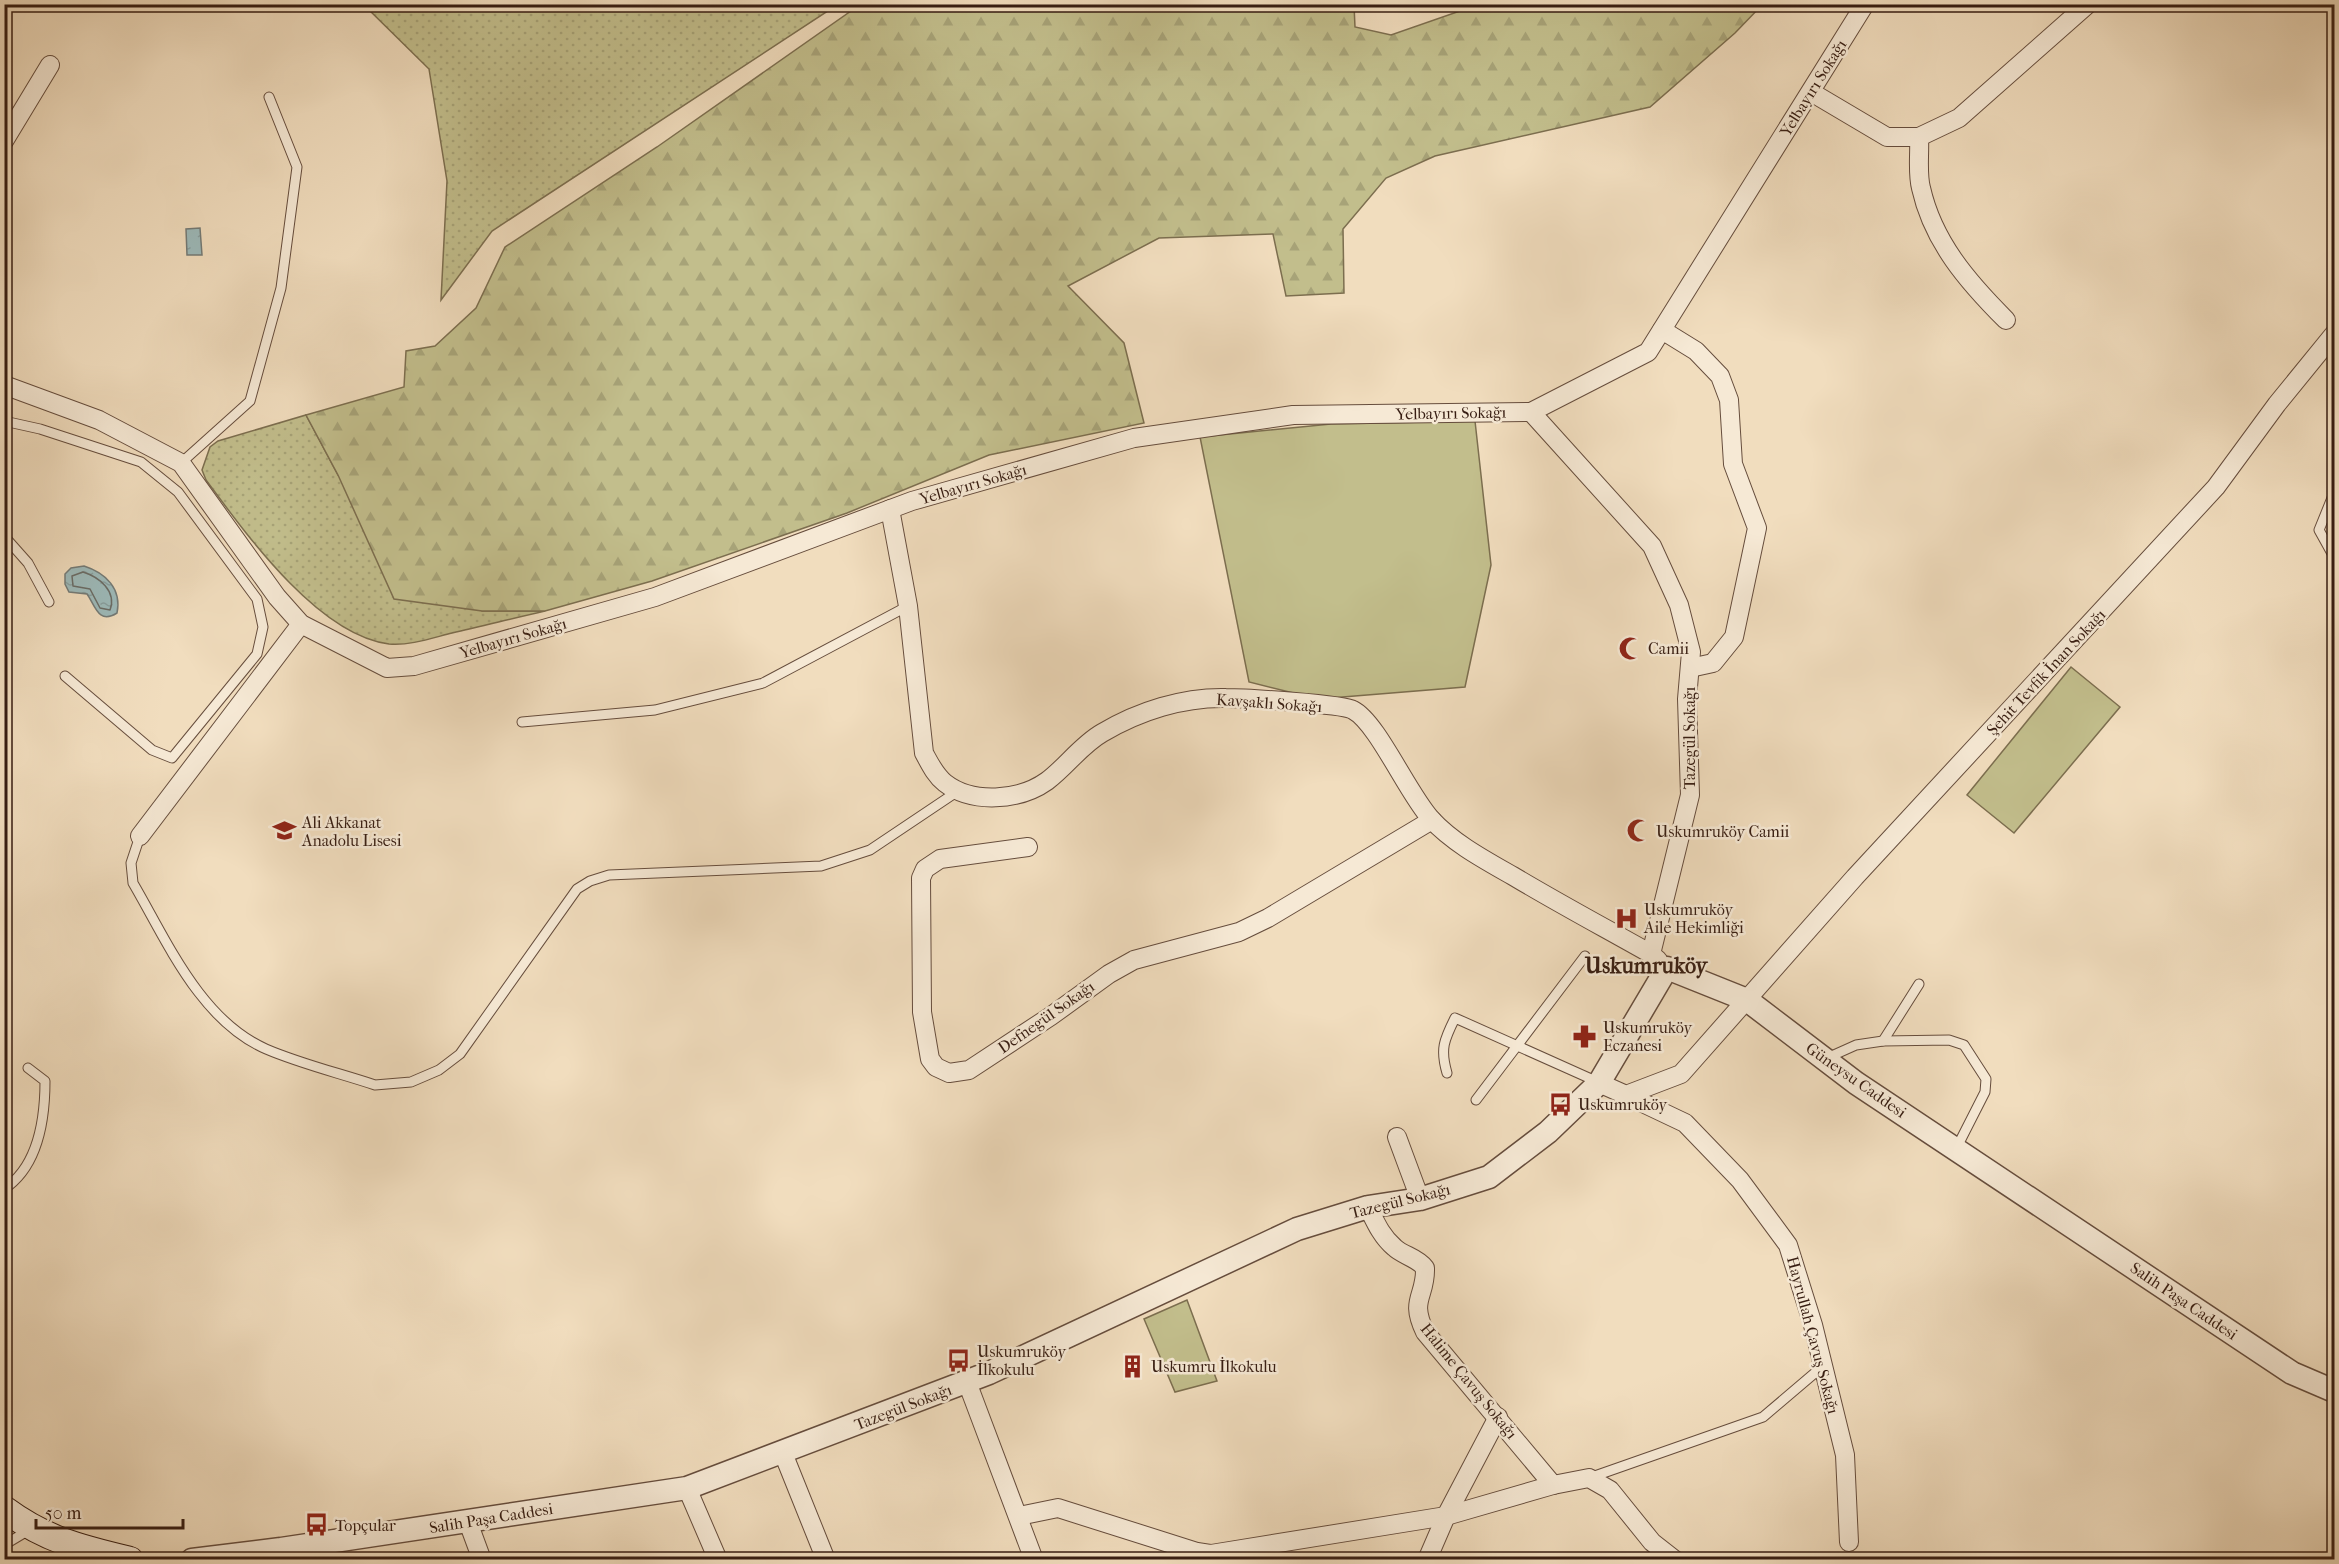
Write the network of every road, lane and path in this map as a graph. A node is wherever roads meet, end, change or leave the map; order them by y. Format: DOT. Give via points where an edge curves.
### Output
graph roads {
  1 [pos="1865,4"];
  2 [pos="2088,4"];
  3 [pos="50,65"];
  4 [pos="1811,92"];
  5 [pos="269,97"];
  6 [pos="1919,137"];
  7 [pos="4,141"];
  8 [pos="2006,320"];
  9 [pos="1662,330"];
  10 [pos="2334,334"];
  11 [pos="4,385"];
  12 [pos="1531,412"];
  13 [pos="4,421"];
  14 [pos="181,463"];
  15 [pos="2334,493"];
  16 [pos="890,509"];
  17 [pos="4,536"];
  18 [pos="2334,556"];
  19 [pos="49,602"];
  20 [pos="908,606"];
  21 [pos="301,624"];
  22 [pos="1690,668"];
  23 [pos="65,676"];
  24 [pos="522,722"];
  25 [pos="958,791"];
  26 [pos="1432,820"];
  27 [pos="140,836"];
  28 [pos="1028,847"];
  29 [pos="1585,956"];
  30 [pos="1659,961"];
  31 [pos="1919,984"];
  32 [pos="1747,1000"];
  33 [pos="1884,1041"];
  34 [pos="1518,1047"];
  35 [pos="1825,1059"];
  36 [pos="28,1068"];
  37 [pos="1447,1073"];
  38 [pos="1599,1083"];
  39 [pos="1626,1095"];
  40 [pos="1476,1100"];
  41 [pos="1396,1137"];
  42 [pos="1956,1149"];
  43 [pos="4,1190"];
  44 [pos="1420,1199"];
  45 [pos="2038,1204"];
  46 [pos="1368,1207"];
  47 [pos="1823,1366"];
  48 [pos="967,1382"];
  49 [pos="2334,1391"];
  50 [pos="1498,1417"];
  51 [pos="783,1453"];
  52 [pos="1589,1478"];
  53 [pos="1554,1485"];
  54 [pos="687,1488"];
  55 [pos="4,1509"];
  56 [pos="1019,1516"];
  57 [pos="1446,1516"];
  58 [pos="468,1522"];
  59 [pos="31,1529"];
  60 [pos="1849,1542"];
  61 [pos="4,1545"];
  62 [pos="1210,1554"];
  63 [pos="129,1560"];
  64 [pos="192,1560"];
  65 [pos="482,1560"];
  66 [pos="718,1560"];
  67 [pos="826,1560"];
  68 [pos="1034,1560"];
  69 [pos="1245,1560"];
  70 [pos="1427,1560"];
  71 [pos="1675,1560"];
  1 -- 4 [label="street, Yelbayırı Sokağı"];
  2 -- 6 [label="street" via="1959,118"];
  3 -- 7 [label="street"];
  4 -- 6 [label="street" via="1887,137"];
  4 -- 9 [label="street, Yelbayırı Sokağı"];
  5 -- 14 [label="lane" via="297,168 281,288 250,401"];
  6 -- 8 [label="street" via="1921,187 1937,234 1971,285"];
  9 -- 12 [label="street, Yelbayırı Sokağı" via="1648,352"];
  9 -- 22 [label="street" via="1696,351 1720,376 1729,400 1733,464 1757,528 1734,637 1713,663"];
  10 -- 32 [label="street, Şehit Tevfik İnan Sokağı" via="2216,487"];
  11 -- 14 [label="street, Yelbayırı Sokağı" via="99,420"];
  12 -- 16 [label="street, Yelbayırı Sokağı" via="1293,415 1134,438"];
  12 -- 22 [label="street, Tazegül Sokağı" via="1652,546 1679,605 1691,652"];
  13 -- 23 [label="lane" via="141,462 178,492 256,599 263,627 257,654 172,758 152,750"];
  14 -- 21 [label="street, Yelbayırı Sokağı" via="277,597"];
  15 -- 18 [label="lane" via="2319,530"];
  16 -- 20 [label="street"];
  16 -- 21 [label="street, Yelbayırı Sokağı" via="655,597 414,666 387,668"];
  17 -- 19 [label="lane" via="28,563"];
  20 -- 24 [label="lane" via="763,682 654,710"];
  20 -- 25 [label="street" via="924,753 938,775"];
  21 -- 27 [label="street"];
  22 -- 30 [label="street, Tazegül Sokağı" via="1690,795"];
  25 -- 26 [label="street, Kavşaklı Sokağı" via="980,797 1018,794 1047,781 1099,735 1122,722 1171,704 1226,698 1352,709 1368,723"];
  25 -- 27 [label="lane" via="870,850 821,866 609,875 590,881 578,889 460,1054 428,1076 392,1085 375,1085 265,1048 222,1017 197,989 133,883 131,863"];
  26 -- 28 [label="street, Defnegül Sokağı" via="1268,918 1239,932 1134,960 969,1070 958,1074 943,1071 930,1059 922,1012 921,878 925,869 940,859"];
  26 -- 30 [label="street, Kavşaklı Sokağı" via="1474,854"];
  29 -- 34 [label="lane"];
  30 -- 32 [label="street, Güneysu Caddesi"];
  30 -- 38 [label="street, Tazegül Sokağı"];
  31 -- 33 [label="lane"];
  32 -- 35 [label="street, Güneysu Caddesi"];
  32 -- 39 [label="street, Şehit Tevfik İnan Sokağı" via="1681,1074"];
  33 -- 35 [label="lane" via="1856,1045"];
  33 -- 42 [label="lane" via="1949,1040 1964,1045 1974,1059 1986,1079 1985,1092"];
  34 -- 37 [label="lane" via="1455,1017 1442,1054"];
  34 -- 38 [label="lane"];
  34 -- 40 [label="lane"];
  35 -- 42 [label="street, Güneysu Caddesi"];
  36 -- 43 [label="lane" via="45,1081 45,1111 33,1155"];
  38 -- 39 [label="street, Hayrullah Çavuş Sokağı"];
  38 -- 44 [label="street, Tazegül Sokağı" via="1548,1132 1489,1177"];
  39 -- 47 [label="street, Hayrullah Çavuş Sokağı" via="1685,1123 1740,1180 1788,1245"];
  41 -- 44 [label="street"];
  42 -- 45 [label="street, Güneysu Caddesi"];
  44 -- 46 [label="street, Tazegül Sokağı"];
  45 -- 49 [label="street, Salih Paşa Caddesi" via="2292,1373"];
  46 -- 48 [label="street, Tazegül Sokağı" via="1297,1229"];
  46 -- 50 [label="street, Halime Çavuş Sokağı" via="1382,1234 1395,1248 1425,1268 1417,1303 1425,1332"];
  47 -- 52 [label="lane" via="1763,1417"];
  47 -- 60 [label="street, Hayrullah Çavuş Sokağı" via="1845,1455"];
  48 -- 51 [label="street, Tazegül Sokağı"];
  48 -- 56 [label="street"];
  50 -- 53 [label="street, Halime Çavuş Sokağı"];
  50 -- 57 [label="street"];
  51 -- 54 [label="street, Salih Paşa Caddesi"];
  51 -- 67 [label="street"];
  52 -- 53 [label="street"];
  52 -- 71 [label="street" via="1610,1490 1652,1542"];
  53 -- 57 [label="street"];
  54 -- 58 [label="street, Salih Paşa Caddesi"];
  54 -- 66 [label="street"];
  55 -- 59 [label="main road"];
  56 -- 62 [label="street" via="1058,1508"];
  56 -- 68 [label="street"];
  57 -- 62 [label="street"];
  57 -- 70 [label="street"];
  58 -- 64 [label="street, Salih Paşa Caddesi"];
  58 -- 65 [label="street"];
  59 -- 61 [label="lane"];
  59 -- 63 [label="main road" via="80,1548"];
  62 -- 69 [label="street"];
}
